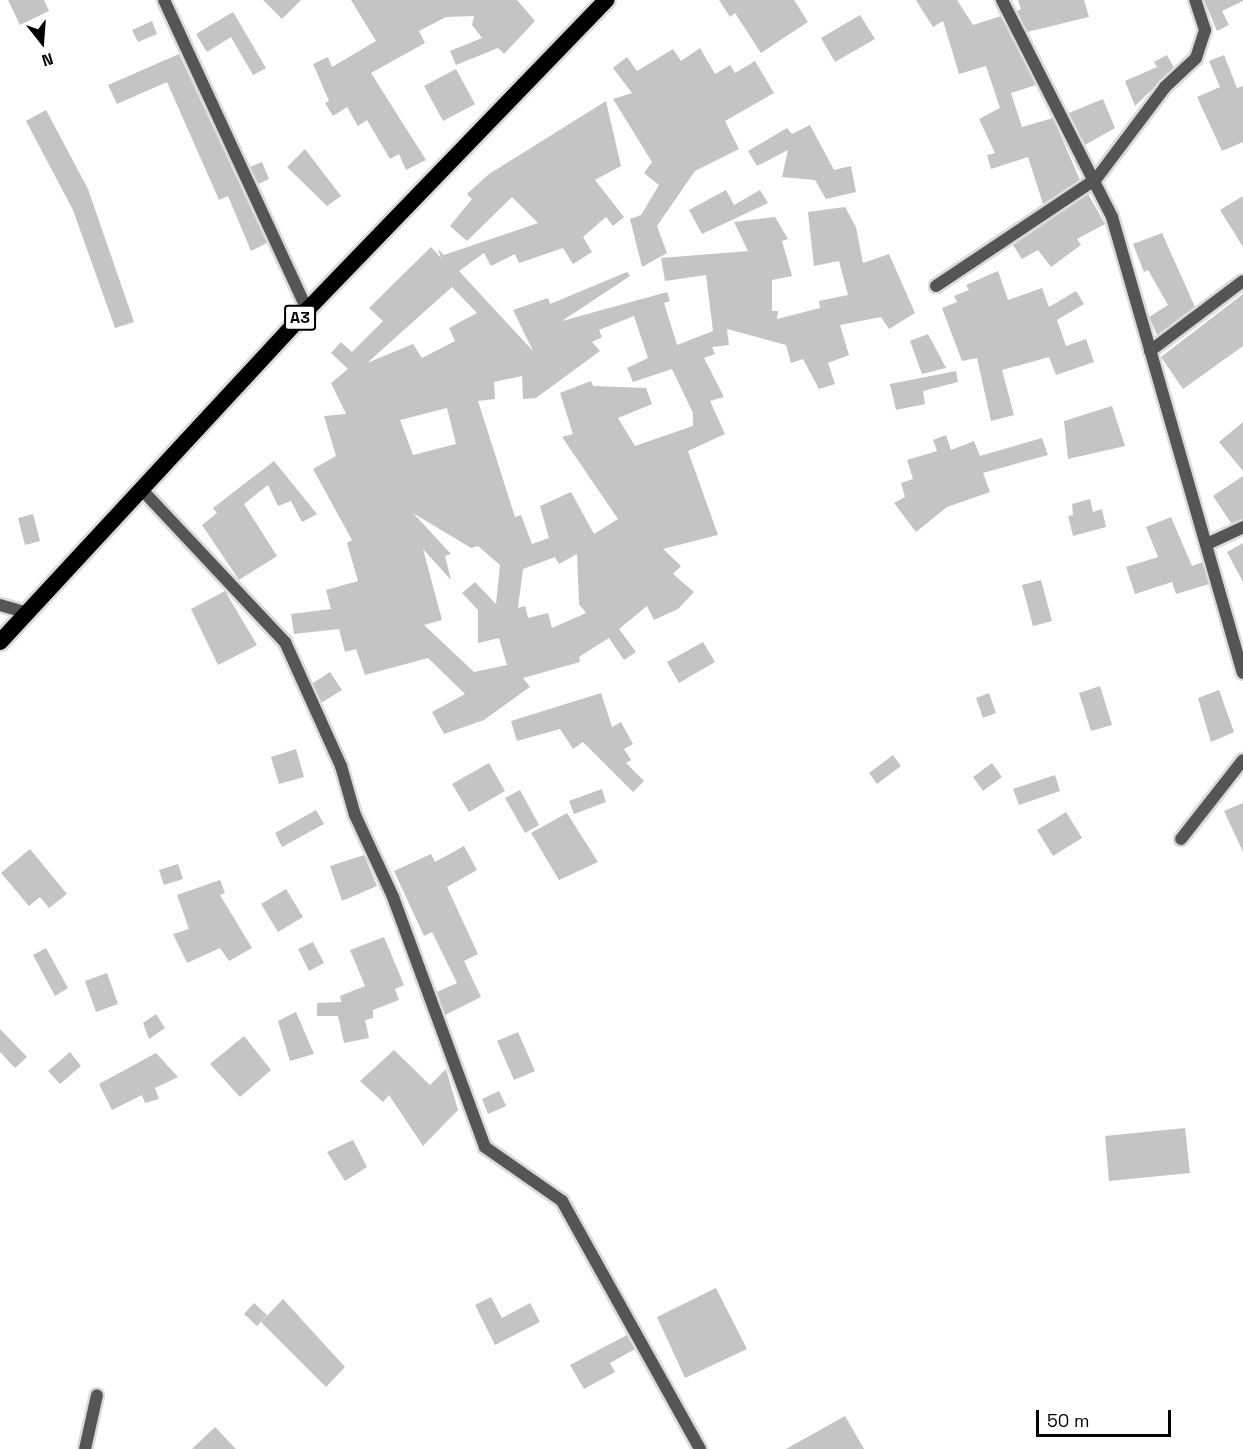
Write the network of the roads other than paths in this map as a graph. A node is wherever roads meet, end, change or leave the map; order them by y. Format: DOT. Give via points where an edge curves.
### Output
graph roads {
  1 [pos="164,0"];
  2 [pos="606,0"];
  3 [pos="1002,0"];
  4 [pos="1195,0"];
  5 [pos="1096,179"];
  6 [pos="1243,281"];
  7 [pos="936,286"];
  8 [pos="307,310"];
  9 [pos="1150,351"];
  10 [pos="144,492"];
  11 [pos="1243,527"];
  12 [pos="1207,544"];
  13 [pos="0,605"];
  14 [pos="28,613"];
  15 [pos="0,642"];
  16 [pos="1243,673"];
  17 [pos="1243,760"];
  18 [pos="1181,839"];
  19 [pos="97,1395"];
  20 [pos="85,1449"];
  21 [pos="700,1449"];
  1 -- 8 [label="street"];
  2 -- 8 [label="highway, A3"];
  3 -- 5 [label="street"];
  4 -- 5 [label="street" via="1205,30 1196,58 1165,87"];
  5 -- 7 [label="street"];
  5 -- 9 [label="street"];
  6 -- 9 [label="street"];
  8 -- 10 [label="highway, A3"];
  9 -- 12 [label="street"];
  10 -- 14 [label="highway, A3"];
  10 -- 21 [label="street" via="285,642 341,766 355,815 393,897 485,1147 562,1201"];
  11 -- 12 [label="street"];
  12 -- 16 [label="street"];
  13 -- 14 [label="street"];
  14 -- 15 [label="highway, A3"];
  17 -- 18 [label="street"];
  19 -- 20 [label="street"];
}
